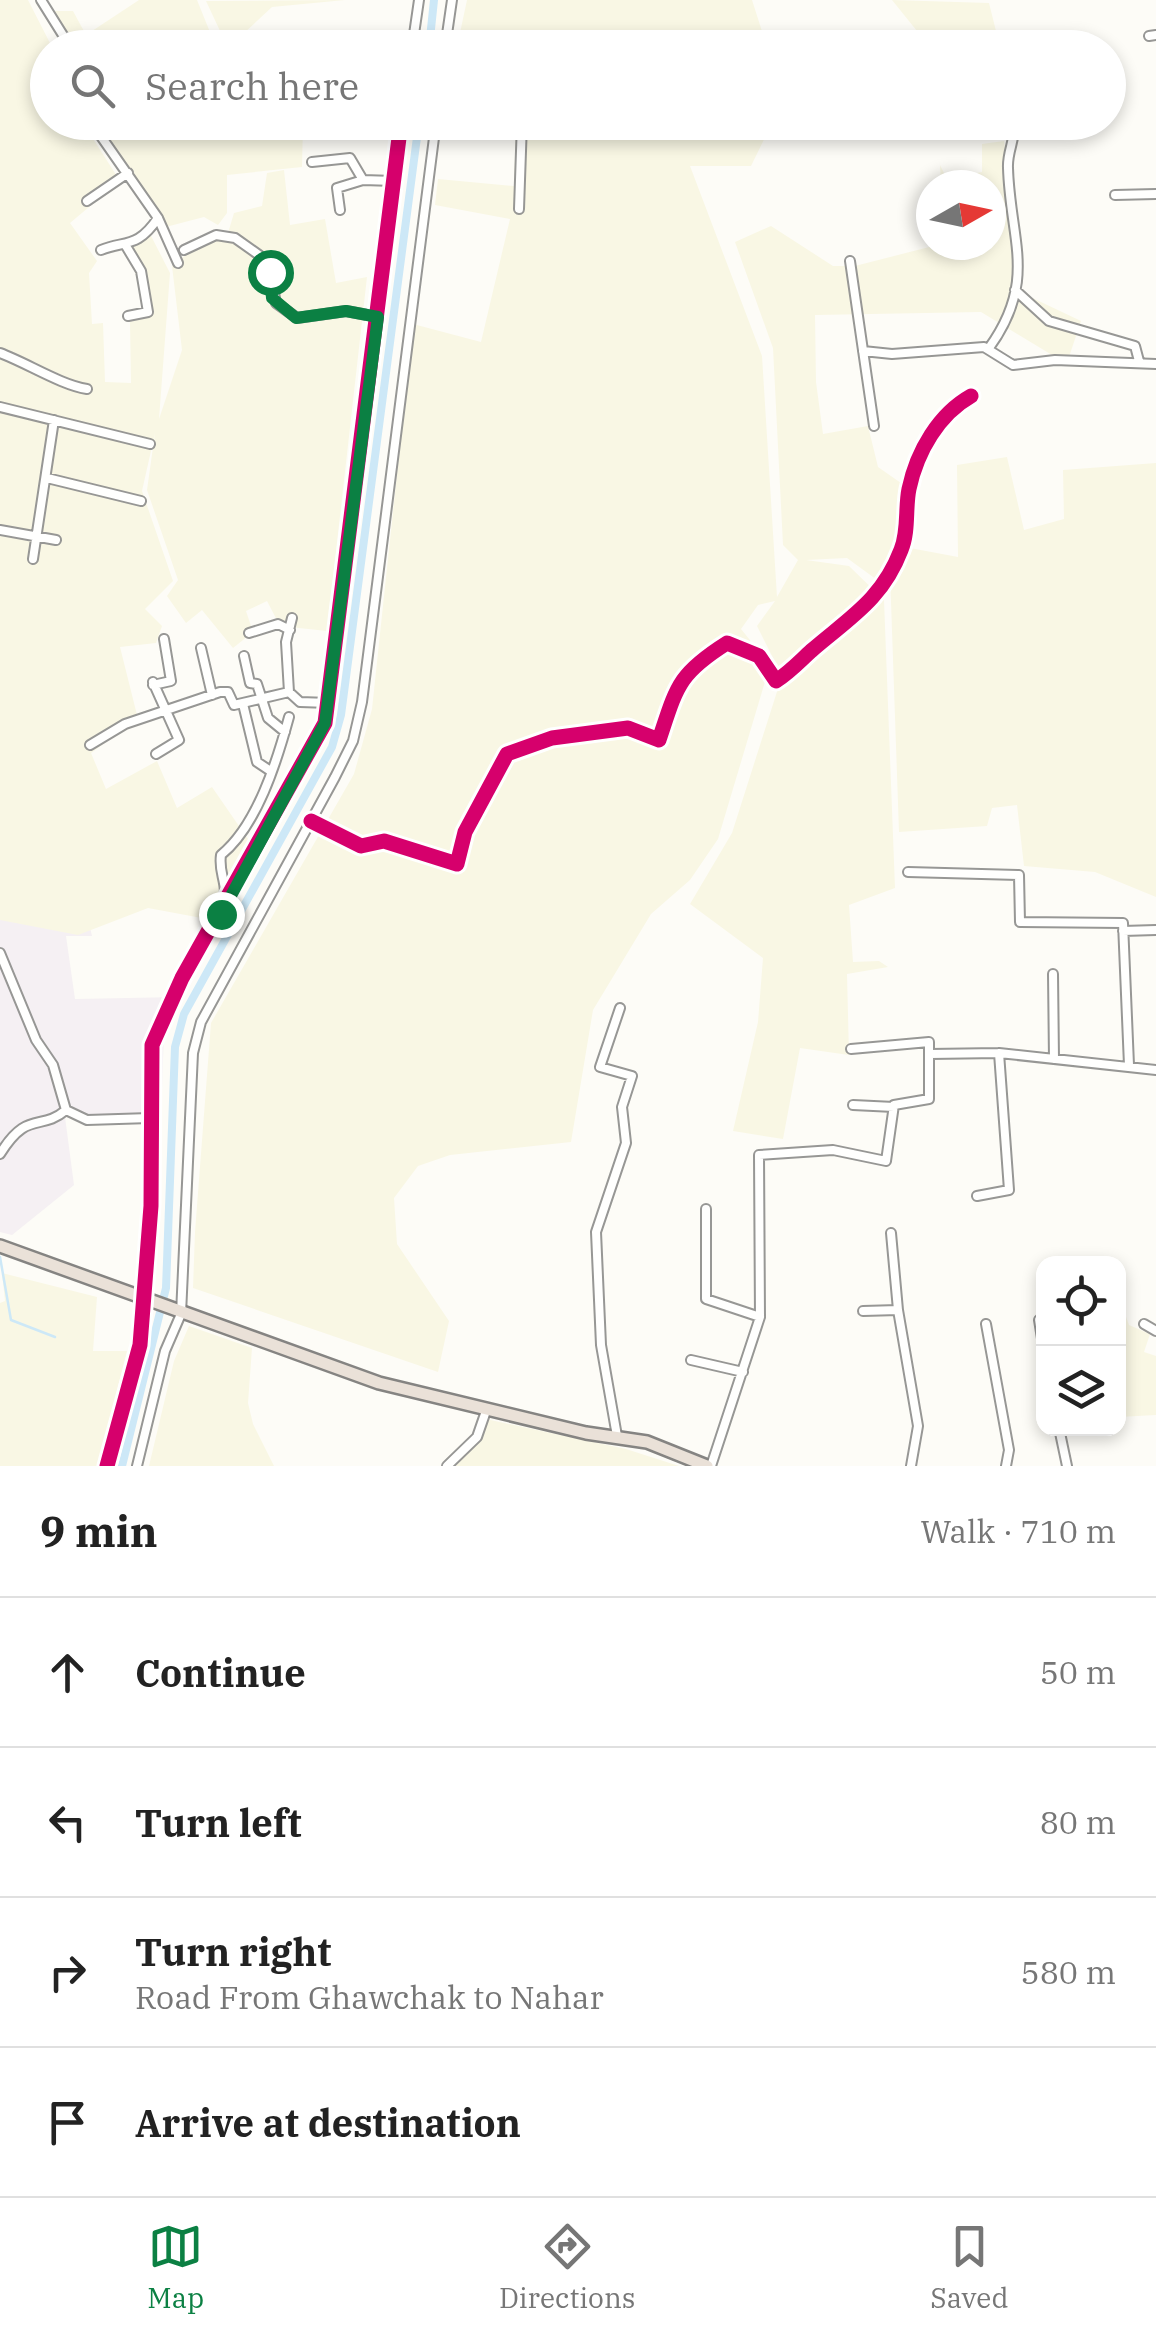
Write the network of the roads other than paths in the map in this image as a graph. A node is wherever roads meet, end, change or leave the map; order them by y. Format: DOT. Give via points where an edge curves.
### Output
graph roads {
  1 [pos="41,0"];
  2 [pos="419,0"];
  3 [pos="452,0"];
  4 [pos="59,30"];
  5 [pos="415,30"];
  6 [pos="447,30"];
  7 [pos="105,140"];
  8 [pos="400,140"];
  9 [pos="434,140"];
  10 [pos="522,140"];
  11 [pos="1012,140"];
  12 [pos="312,162"];
  13 [pos="128,173"];
  14 [pos="363,180"];
  15 [pos="394,181"];
  16 [pos="1156,194"];
  17 [pos="1115,195"];
  18 [pos="87,201"];
  19 [pos="520,209"];
  20 [pos="340,210"];
  21 [pos="158,218"];
  22 [pos="126,246"];
  23 [pos="102,250"];
  24 [pos="184,250"];
  25 [pos="850,260"];
  26 [pos="178,263"];
  27 [pos="1015,290"];
  28 [pos="128,316"];
  29 [pos="378,317"];
  30 [pos="989,348"];
  31 [pos="863,352"];
  32 [pos="0,353"];
  33 [pos="1139,361"];
  34 [pos="1156,364"];
  35 [pos="88,388"];
  36 [pos="971,396"];
  37 [pos="0,407"];
  38 [pos="54,420"];
  39 [pos="874,426"];
  40 [pos="150,444"];
  41 [pos="47,478"];
  42 [pos="141,501"];
  43 [pos="0,530"];
  44 [pos="36,536"];
  45 [pos="56,540"];
  46 [pos="33,559"];
  47 [pos="292,618"];
  48 [pos="290,630"];
  49 [pos="248,633"];
  50 [pos="164,639"];
  51 [pos="201,648"];
  52 [pos="244,656"];
  53 [pos="250,684"];
  54 [pos="289,692"];
  55 [pos="212,695"];
  56 [pos="263,698"];
  57 [pos="329,702"];
  58 [pos="247,703"];
  59 [pos="163,711"];
  60 [pos="289,716"];
  61 [pos="285,732"];
  62 [pos="90,745"];
  63 [pos="156,754"];
  64 [pos="269,770"];
  65 [pos="310,821"];
  66 [pos="908,872"];
  67 [pos="221,914"];
  68 [pos="1156,930"];
  69 [pos="1123,932"];
  70 [pos="0,953"];
  71 [pos="1052,974"];
  72 [pos="620,1008"];
  73 [pos="852,1048"];
  74 [pos="999,1053"];
  75 [pos="930,1054"];
  76 [pos="1054,1059"];
  77 [pos="1129,1065"];
  78 [pos="1156,1070"];
  79 [pos="852,1105"];
  80 [pos="894,1107"];
  81 [pos="66,1110"];
  82 [pos="150,1118"];
  83 [pos="0,1154"];
  84 [pos="977,1196"];
  85 [pos="706,1209"];
  86 [pos="890,1233"];
  87 [pos="0,1246"];
  88 [pos="146,1300"];
  89 [pos="898,1310"];
  90 [pos="862,1311"];
  91 [pos="180,1314"];
  92 [pos="760,1317"];
  93 [pos="986,1324"];
  94 [pos="1144,1324"];
  95 [pos="1156,1330"];
  96 [pos="691,1360"];
  97 [pos="743,1372"];
  98 [pos="486,1410"];
  99 [pos="617,1436"];
  100 [pos="1061,1436"];
  101 [pos="107,1466"];
  102 [pos="137,1466"];
  103 [pos="447,1466"];
  104 [pos="709,1466"];
  105 [pos="911,1466"];
  106 [pos="1006,1466"];
  107 [pos="1067,1466"];
  1 -- 4 [label="street"];
  2 -- 5 [label="street"];
  3 -- 6 [label="street"];
  7 -- 13 [label="street"];
  8 -- 15 [label="street"];
  9 -- 65 [label="street" via="362,702 352,741"];
  10 -- 19 [label="street"];
  11 -- 27 [label="street" via="1008,166 1019,238"];
  12 -- 14 [label="street" via="350,158"];
  13 -- 18 [label="street"];
  13 -- 21 [label="street"];
  14 -- 15 [label="street"];
  14 -- 20 [label="street" via="338,188"];
  15 -- 29 [label="street"];
  16 -- 17 [label="street"];
  21 -- 22 [label="street"];
  21 -- 26 [label="street"];
  22 -- 23 [label="street"];
  22 -- 28 [label="street" via="141,271 148,312"];
  24 -- 29 [label="street" via="216,235 235,238 259,255 270,272 272,298 296,318 346,311"];
  25 -- 31 [label="street"];
  27 -- 30 [label="street"];
  27 -- 33 [label="street" via="1049,320 1136,346"];
  29 -- 57 [label="street"];
  30 -- 31 [label="street"];
  30 -- 33 [label="street" via="1013,364"];
  31 -- 39 [label="street"];
  32 -- 35 [label="street"];
  33 -- 34 [label="street"];
  36 -- 65 [label="street" via="948,409 920,457 903,546 882,588 795,668 776,680 759,656 728,643 690,666 659,740 628,728 552,738 508,754 465,832 457,864 384,841 361,846"];
  37 -- 38 [label="street"];
  38 -- 40 [label="street"];
  38 -- 41 [label="street"];
  41 -- 42 [label="street"];
  41 -- 44 [label="street"];
  43 -- 44 [label="street"];
  44 -- 45 [label="street"];
  44 -- 46 [label="street"];
  47 -- 48 [label="street"];
  48 -- 49 [label="street" via="278,624"];
  48 -- 54 [label="street"];
  50 -- 59 [label="street" via="172,681 153,684"];
  51 -- 55 [label="street"];
  52 -- 53 [label="street"];
  53 -- 56 [label="street" via="257,684"];
  53 -- 58 [label="street"];
  54 -- 56 [label="street"];
  54 -- 57 [label="street" via="300,702"];
  55 -- 58 [label="street" via="228,692 234,705"];
  55 -- 59 [label="street"];
  56 -- 58 [label="street"];
  56 -- 61 [label="street" via="268,718"];
  57 -- 67 [label="street" via="308,760"];
  58 -- 64 [label="street" via="257,762"];
  59 -- 62 [label="street"];
  59 -- 63 [label="street" via="179,740"];
  60 -- 61 [label="street"];
  61 -- 64 [label="street"];
  64 -- 67 [label="street" via="243,835 221,854 228,885"];
  65 -- 91 [label="street" via="200,1022"];
  66 -- 69 [label="street" via="1017,874 1020,922 1122,923"];
  67 -- 82 [label="street" via="152,1045"];
  68 -- 69 [label="street"];
  69 -- 77 [label="street"];
  70 -- 81 [label="street" via="53,1064"];
  71 -- 76 [label="street"];
  72 -- 99 [label="street" via="600,1067 632,1076 622,1108 626,1144 596,1232 601,1345"];
  73 -- 75 [label="street" via="928,1042"];
  74 -- 75 [label="street"];
  74 -- 76 [label="street"];
  74 -- 84 [label="street" via="1009,1190"];
  75 -- 80 [label="street" via="929,1100"];
  76 -- 77 [label="street"];
  77 -- 78 [label="street"];
  79 -- 80 [label="street"];
  80 -- 92 [label="street" via="886,1161 834,1150 760,1155"];
  81 -- 82 [label="street" via="87,1120"];
  81 -- 83 [label="street" via="33,1120"];
  82 -- 88 [label="street"];
  85 -- 92 [label="street" via="706,1299"];
  86 -- 89 [label="street"];
  87 -- 88 [label="highway"];
  88 -- 91 [label="highway"];
  88 -- 101 [label="street"];
  89 -- 90 [label="street"];
  89 -- 105 [label="street" via="918,1426"];
  91 -- 98 [label="highway" via="379,1383"];
  91 -- 102 [label="street"];
  92 -- 97 [label="street"];
  93 -- 106 [label="street" via="1009,1450"];
  94 -- 95 [label="street"];
  96 -- 97 [label="street"];
  97 -- 104 [label="street"];
  98 -- 99 [label="highway"];
  98 -- 103 [label="street" via="477,1436"];
  99 -- 104 [label="highway"];
  100 -- 107 [label="street"];
}
